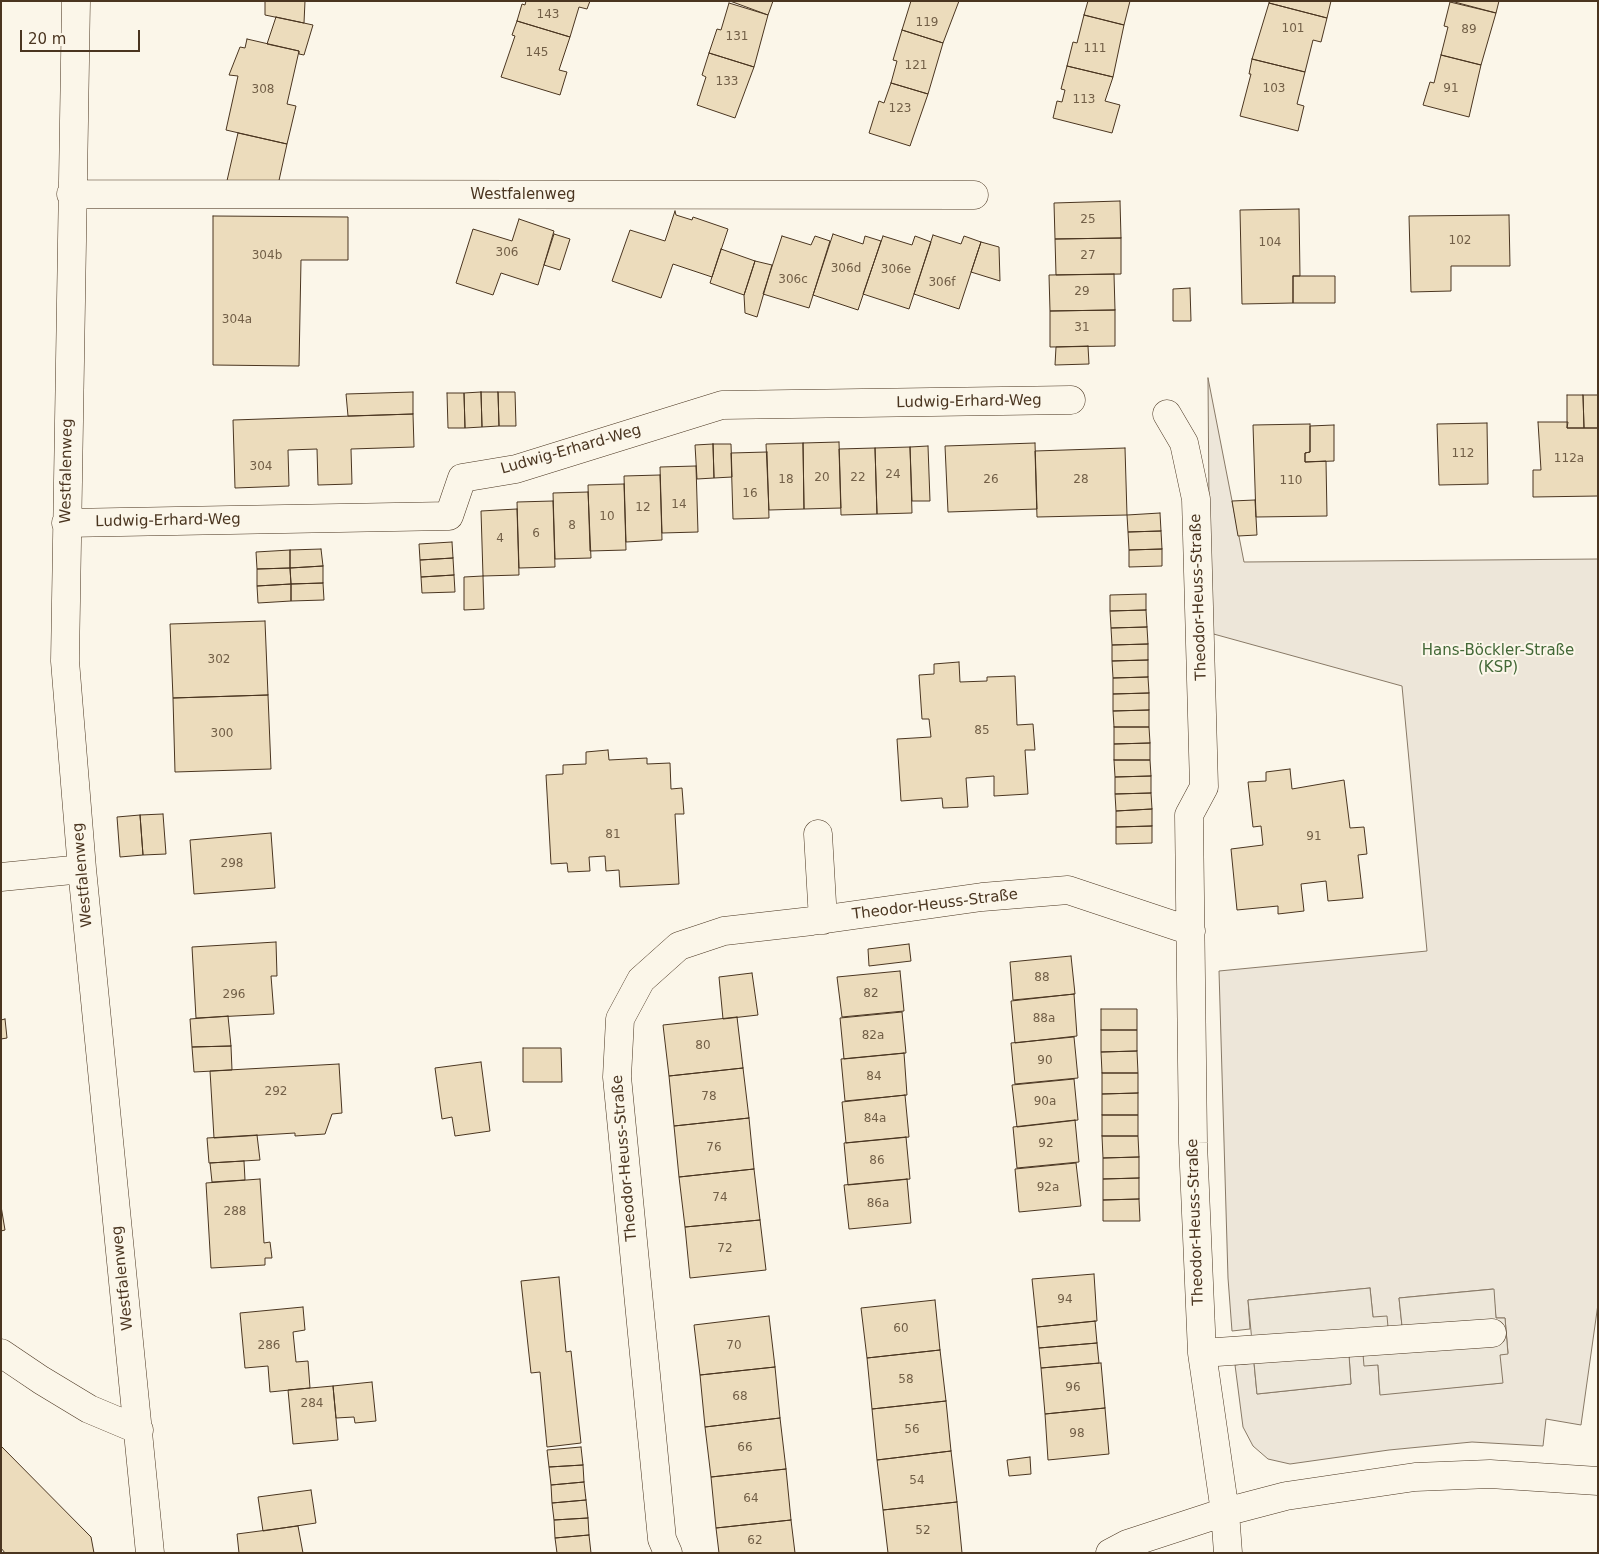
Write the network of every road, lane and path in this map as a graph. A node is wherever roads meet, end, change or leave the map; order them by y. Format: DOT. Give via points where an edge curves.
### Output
graph roads {
  1 [pos="76,1"];
  2 [pos="71,194"];
  3 [pos="974,195"];
  4 [pos="1071,400"];
  5 [pos="1168,414"];
  6 [pos="66,523"];
  7 [pos="818,834"];
  8 [pos="82,869"];
  9 [pos="1,876"];
  10 [pos="823,920"];
  11 [pos="1191,931"];
  12 [pos="1492,1333"];
  13 [pos="1,1353"];
  14 [pos="1202,1353"];
  15 [pos="139,1430"];
  16 [pos="1598,1481"];
  17 [pos="1225,1512"];
  18 [pos="150,1553"];
  19 [pos="668,1553"];
  20 [pos="1110,1553"];
  21 [pos="1228,1553"];
  1 -- 2 [label="street, Westfalenweg"];
  2 -- 3 [label="street, Westfalenweg"];
  2 -- 6 [label="street, Westfalenweg"];
  4 -- 6 [label="street, Ludwig-Erhard-Weg" via="722,404 516,469 462,478 449,516"];
  5 -- 11 [label="street, Theodor-Heuss-Straße" via="1184,443 1196,499 1204,787 1189,815"];
  6 -- 8 [label="street, Westfalenweg" via="65,661"];
  7 -- 10 [label="street"];
  8 -- 9 [label="street"];
  8 -- 15 [label="street, Westfalenweg"];
  10 -- 11 [label="street, Theodor-Heuss-Straße" via="982,897 1068,890"];
  10 -- 19 [label="street, Theodor-Heuss-Straße" via="724,930 679,946 640,980 620,1019 617,1077 662,1539"];
  11 -- 14 [label="street, Theodor-Heuss-Straße" via="1192,1144"];
  12 -- 14 [label="street"];
  13 -- 15 [label="street" via="89,1409"];
  14 -- 17 [label="street, Theodor-Heuss-Straße"];
  15 -- 18 [label="street, Westfalenweg"];
  16 -- 17 [label="street" via="1490,1474 1415,1477 1286,1496"];
  17 -- 20 [label="street" via="1127,1544"];
  17 -- 21 [label="street, Theodor-Heuss-Straße"];
}
